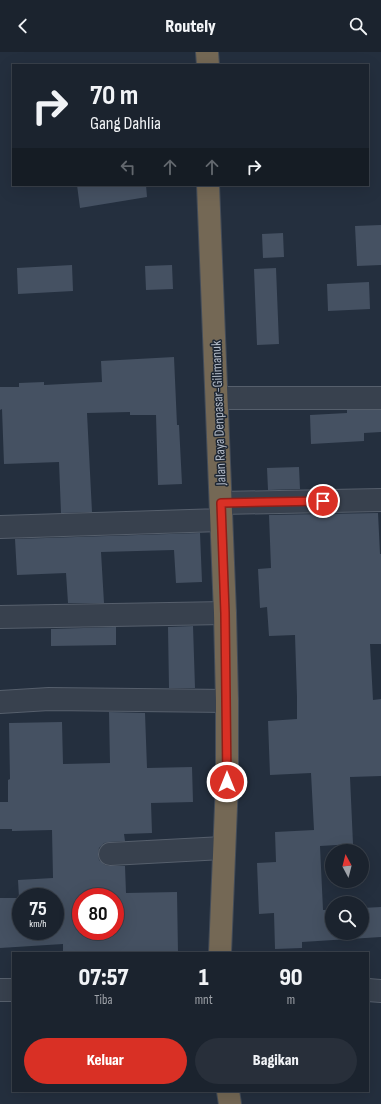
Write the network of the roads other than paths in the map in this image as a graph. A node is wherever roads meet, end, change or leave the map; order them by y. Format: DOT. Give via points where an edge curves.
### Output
graph roads {
  1 [pos="207,52"];
  2 [pos="208,64"];
  3 [pos="208,186"];
  4 [pos="217,398"];
  5 [pos="381,398"];
  6 [pos="381,500"];
  7 [pos="221,512"];
  8 [pos="0,527"];
  9 [pos="225,613"];
  10 [pos="0,618"];
  11 [pos="227,701"];
  12 [pos="0,702"];
  13 [pos="223,848"];
  14 [pos="110,854"];
  15 [pos="220,952"];
  16 [pos="0,990"];
  17 [pos="12,990"];
  18 [pos="369,990"];
  19 [pos="381,991"];
  20 [pos="228,1092"];
  21 [pos="230,1104"];
  1 -- 2 [label="highway"];
  3 -- 4 [label="highway, Jalan Raya Denpasar-Gilimanuk"];
  4 -- 5 [label="street"];
  4 -- 7 [label="highway, Jalan Raya Denpasar-Gilimanuk"];
  6 -- 7 [label="street"];
  7 -- 8 [label="street"];
  7 -- 9 [label="highway, Jalan Raya Denpasar-Gilimanuk"];
  9 -- 10 [label="street"];
  9 -- 11 [label="highway, Jalan Raya Denpasar-Gilimanuk"];
  11 -- 12 [label="street" via="49,699"];
  11 -- 13 [label="highway, Jalan Raya Denpasar-Gilimanuk" via="227,782"];
  13 -- 14 [label="street"];
  13 -- 15 [label="highway, Jalan Raya Denpasar-Gilimanuk"];
  16 -- 17 [label="street"];
  18 -- 19 [label="street"];
  20 -- 21 [label="highway"];
}
